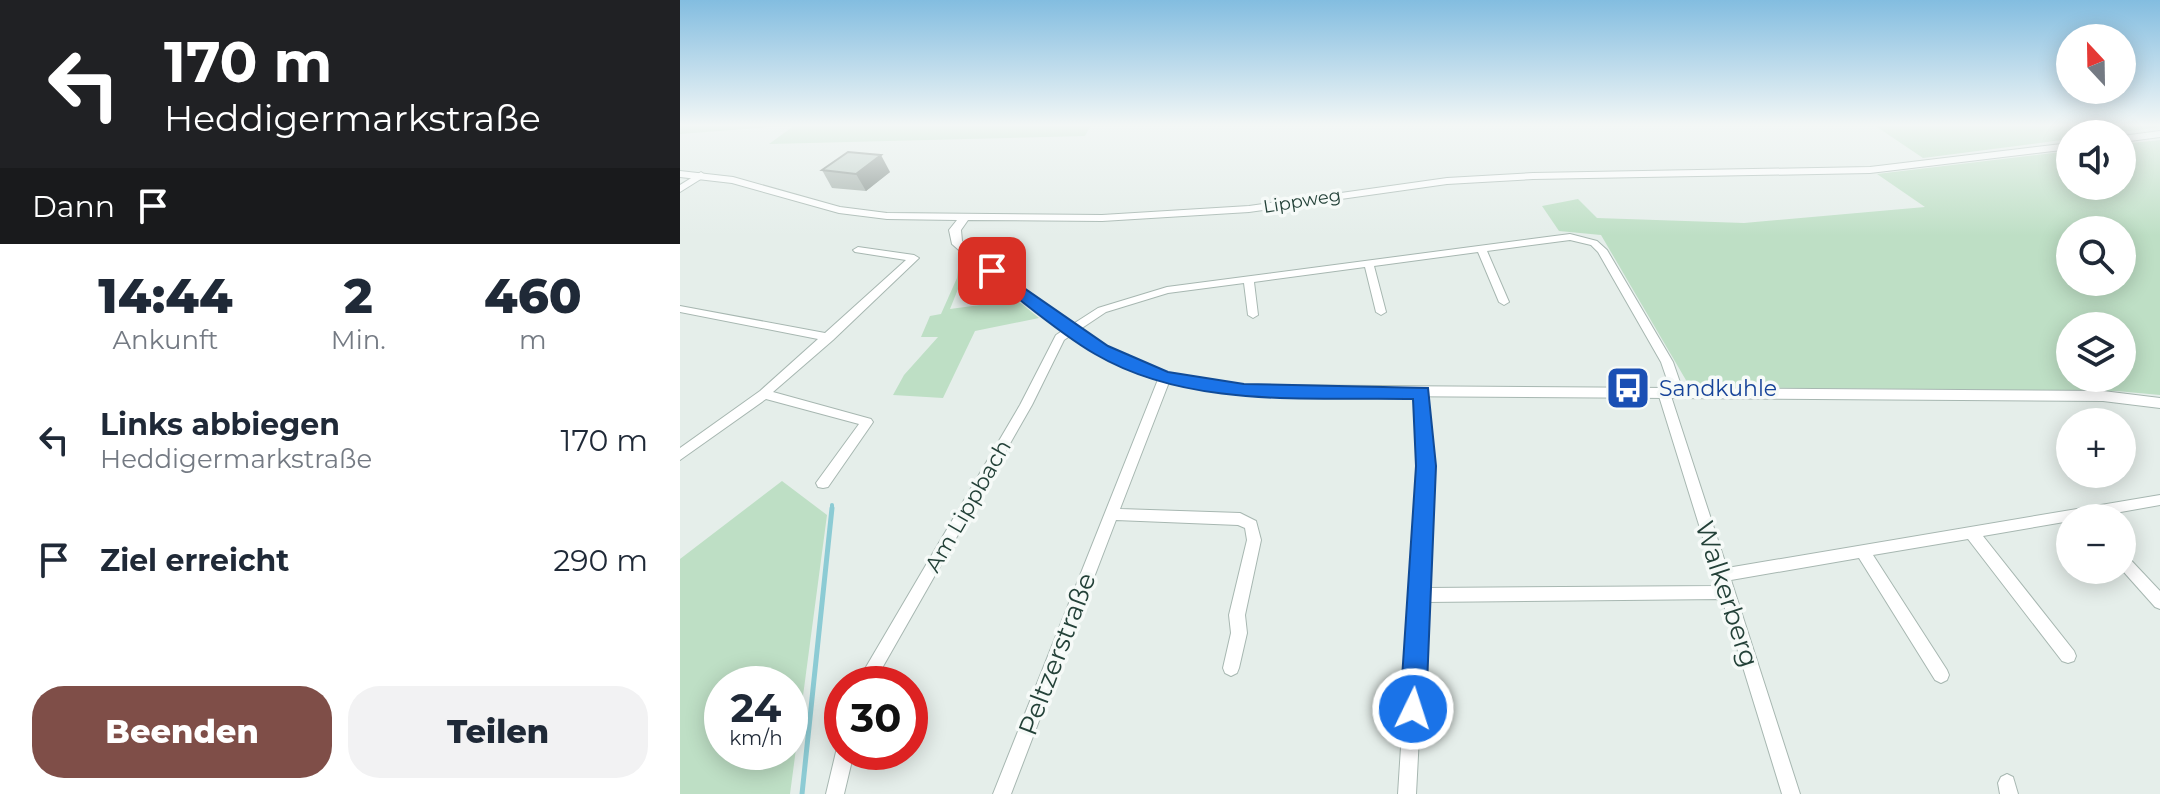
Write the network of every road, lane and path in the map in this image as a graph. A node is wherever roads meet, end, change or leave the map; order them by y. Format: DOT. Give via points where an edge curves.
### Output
graph roads {
  1 [pos="1936,162"];
  2 [pos="680,174"];
  3 [pos="701,175"];
  4 [pos="680,189"];
  5 [pos="964,218"];
  6 [pos="1481,248"];
  7 [pos="858,250"];
  8 [pos="1369,264"];
  9 [pos="1249,280"];
  10 [pos="1504,302"];
  11 [pos="680,309"];
  12 [pos="1381,312"];
  13 [pos="1253,315"];
  14 [pos="1071,328"];
  15 [pos="829,337"];
  16 [pos="1165,377"];
  17 [pos="1421,392"];
  18 [pos="764,394"];
  19 [pos="1671,394"];
  20 [pos="2160,403"];
  21 [pos="684,448"];
  22 [pos="823,483"];
  23 [pos="2160,500"];
  24 [pos="2136,505"];
  25 [pos="1111,514"];
  26 [pos="2056,520"];
  27 [pos="1972,533"];
  28 [pos="1863,552"];
  29 [pos="1722,575"];
  30 [pos="2136,575"];
  31 [pos="1727,592"];
  32 [pos="1421,595"];
  33 [pos="2160,602"];
  34 [pos="2068,656"];
  35 [pos="874,666"];
  36 [pos="1231,668"];
  37 [pos="1941,675"];
  38 [pos="841,770"];
  39 [pos="835,794"];
  40 [pos="1002,794"];
  41 [pos="1407,794"];
  42 [pos="1791,794"];
  1 -- 5 [label="street, Lippweg" via="1870,170 1533,176 1394,187 1210,213"];
  2 -- 3 [label="street, Lippweg"];
  3 -- 4 [label="street"];
  3 -- 5 [label="street, Lippweg" via="839,210"];
  5 -- 14 [label="street" via="955,230 961,248"];
  6 -- 8 [label="street"];
  6 -- 10 [label="street"];
  6 -- 19 [label="street" via="1557,237 1594,243 1667,362"];
  7 -- 15 [label="street" via="914,258"];
  8 -- 9 [label="street"];
  8 -- 12 [label="street"];
  9 -- 13 [label="street"];
  9 -- 14 [label="street" via="1133,298"];
  11 -- 15 [label="street"];
  14 -- 16 [label="street" via="1102,350"];
  14 -- 35 [label="street, Am Lippbach" via="1060,338"];
  15 -- 18 [label="street"];
  16 -- 17 [label="street" via="1244,390"];
  16 -- 25 [label="street, Peltzerstraße"];
  17 -- 19 [label="street"];
  17 -- 32 [label="street" via="1426,466"];
  18 -- 21 [label="street"];
  18 -- 22 [label="street" via="867,422"];
  19 -- 20 [label="street" via="2103,396"];
  19 -- 29 [label="street, Walkerberg"];
  23 -- 24 [label="street"];
  25 -- 36 [label="street" via="1240,519 1251,525 1254,540"];
  25 -- 40 [label="street, Peltzerstraße"];
  26 -- 27 [label="street"];
  27 -- 28 [label="street"];
  27 -- 34 [label="street"];
  28 -- 29 [label="street"];
  28 -- 37 [label="street"];
  29 -- 31 [label="street, Walkerberg"];
  30 -- 33 [label="street"];
  31 -- 32 [label="street"];
  31 -- 42 [label="street, Walkerberg"];
  32 -- 41 [label="street"];
  38 -- 39 [label="street"];
}
